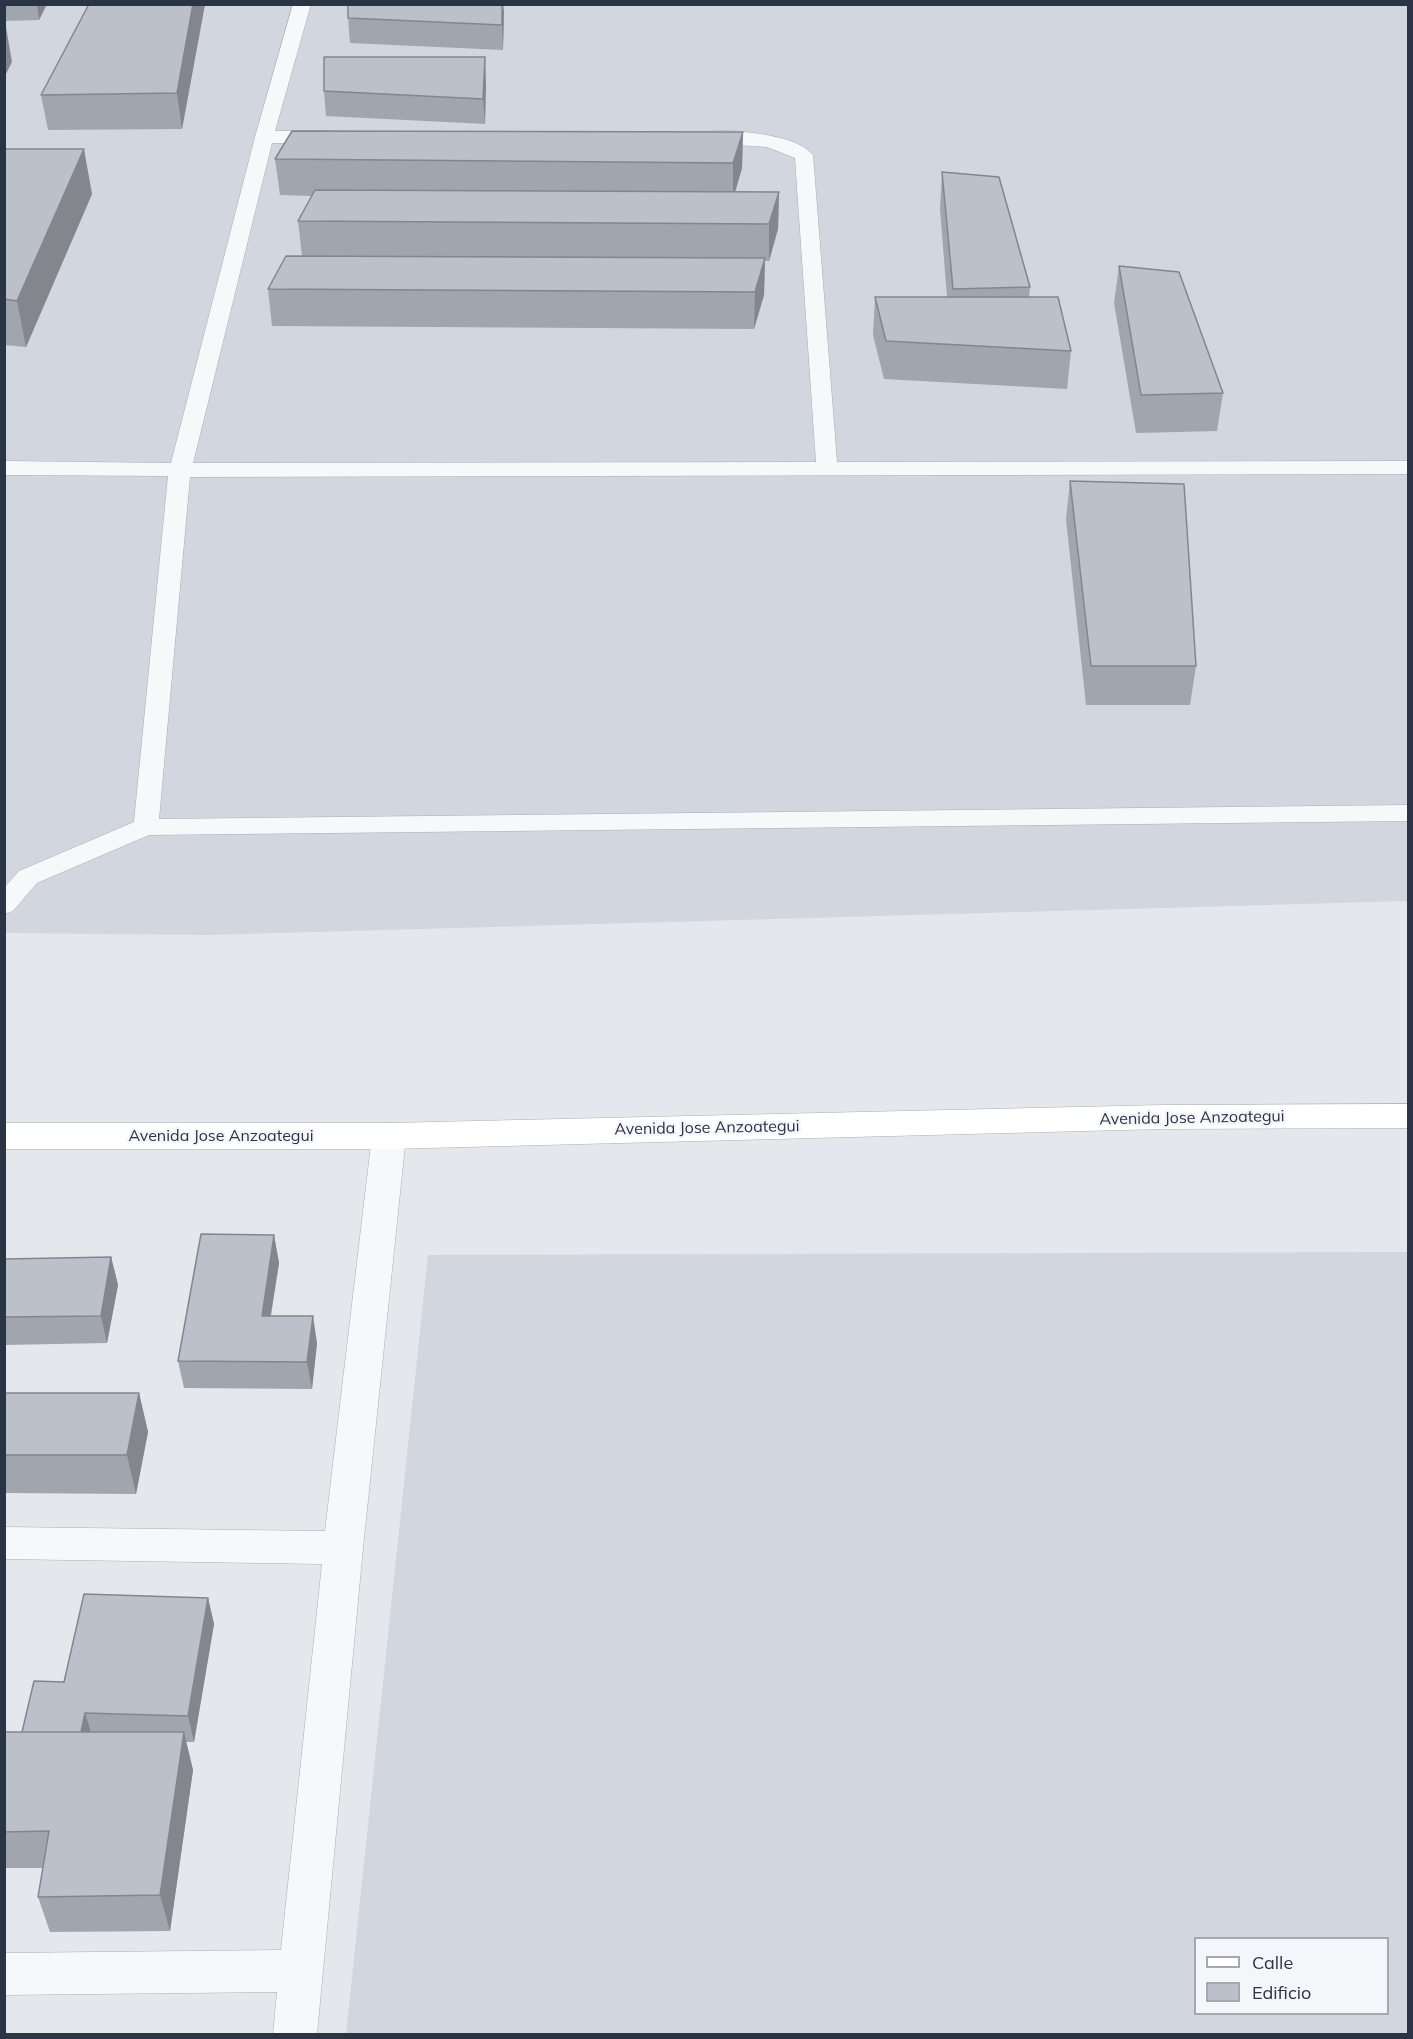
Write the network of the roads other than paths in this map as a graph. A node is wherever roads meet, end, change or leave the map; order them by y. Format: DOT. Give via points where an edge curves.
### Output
graph roads {
  1 [pos="302,4"];
  2 [pos="264,138"];
  3 [pos="346,138"];
  4 [pos="687,138"];
  5 [pos="4,468"];
  6 [pos="1408,468"];
  7 [pos="827,469"];
  8 [pos="180,470"];
  9 [pos="1408,813"];
  10 [pos="146,827"];
  11 [pos="16,879"];
  12 [pos="4,905"];
  13 [pos="1408,1116"];
  14 [pos="4,1136"];
  15 [pos="389,1136"];
  16 [pos="4,1543"];
  17 [pos="343,1548"];
  18 [pos="303,1971"];
  19 [pos="4,1974"];
  20 [pos="295,2034"];
  1 -- 2 [label="lane"];
  2 -- 3 [label="lane"];
  2 -- 8 [label="lane"];
  4 -- 7 [label="lane" via="746,138 788,146 804,156"];
  5 -- 8 [label="lane"];
  6 -- 7 [label="lane"];
  7 -- 8 [label="lane"];
  8 -- 10 [label="lane"];
  9 -- 10 [label="lane"];
  10 -- 11 [label="lane"];
  11 -- 12 [label="lane"];
  13 -- 15 [label="street, Avenida Jose Anzoategui" via="1150,1118"];
  14 -- 15 [label="street, Avenida Jose Anzoategui"];
  15 -- 17 [label="street"];
  16 -- 17 [label="street"];
  17 -- 18 [label="street"];
  18 -- 19 [label="street"];
  18 -- 20 [label="street"];
}
